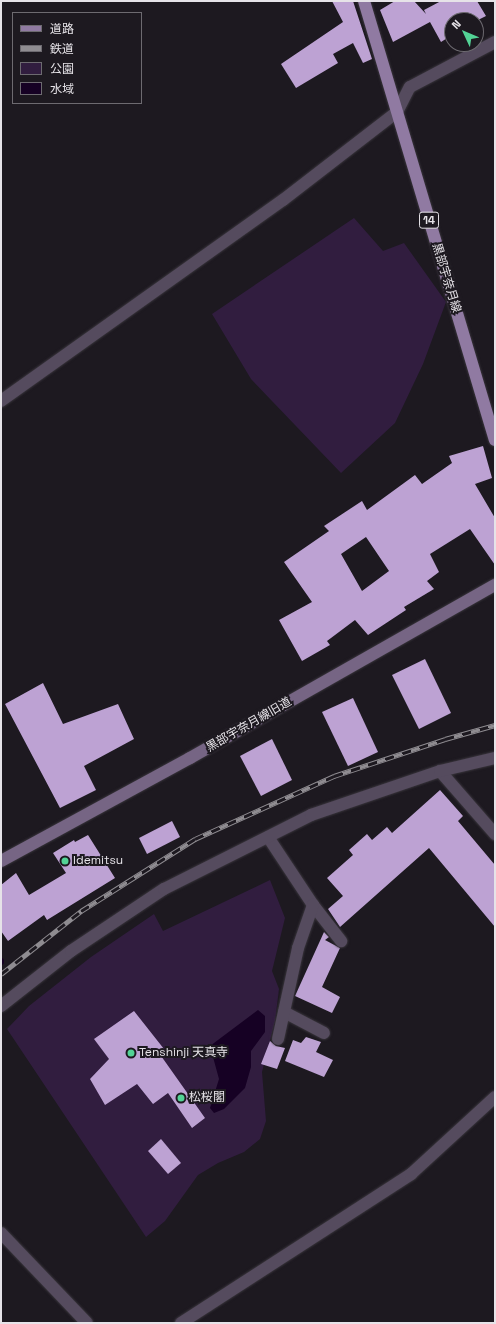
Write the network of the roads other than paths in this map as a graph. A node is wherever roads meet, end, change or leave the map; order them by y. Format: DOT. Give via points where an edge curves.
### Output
graph roads {
  1 [pos="364,1"];
  2 [pos="495,42"];
  3 [pos="397,112"];
  4 [pos="1,401"];
  5 [pos="495,440"];
  6 [pos="495,585"];
  7 [pos="495,758"];
  8 [pos="440,771"];
  9 [pos="495,834"];
  10 [pos="268,837"];
  11 [pos="1,861"];
  12 [pos="314,905"];
  13 [pos="342,941"];
  14 [pos="1,1006"];
  15 [pos="284,1012"];
  16 [pos="324,1033"];
  17 [pos="278,1039"];
  18 [pos="495,1097"];
  19 [pos="1,1234"];
  20 [pos="87,1323"];
  21 [pos="181,1323"];
  1 -- 3 [label="main road, 黒部宇奈月線 / 14"];
  2 -- 3 [label="street" via="410,87"];
  3 -- 4 [label="street" via="283,200"];
  3 -- 5 [label="main road, 黒部宇奈月線 / 14"];
  6 -- 11 [label="street, 黒部宇奈月線旧道" via="190,758"];
  7 -- 8 [label="street"];
  8 -- 9 [label="street"];
  8 -- 10 [label="street" via="311,815"];
  10 -- 12 [label="street"];
  10 -- 14 [label="street" via="164,889 70,950"];
  12 -- 13 [label="street"];
  12 -- 15 [label="street" via="298,948"];
  15 -- 16 [label="street"];
  15 -- 17 [label="street"];
  18 -- 21 [label="street" via="411,1174"];
  19 -- 20 [label="street"];
}
